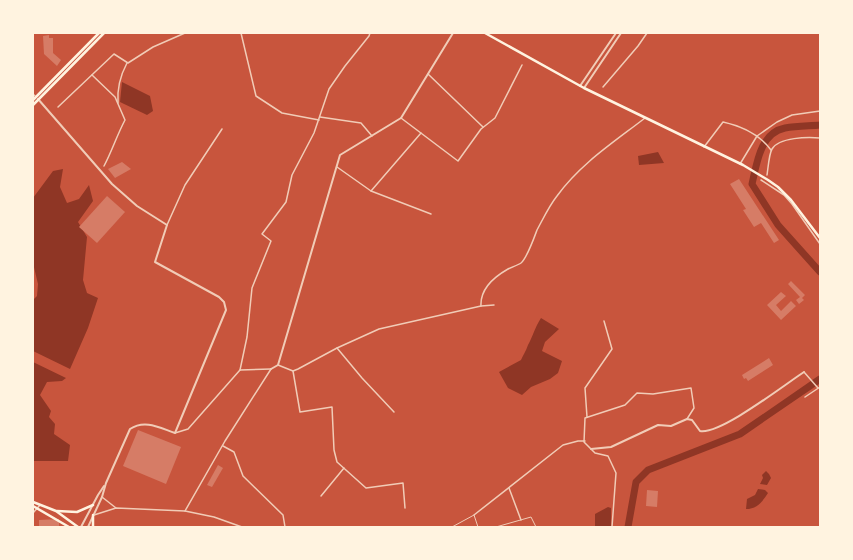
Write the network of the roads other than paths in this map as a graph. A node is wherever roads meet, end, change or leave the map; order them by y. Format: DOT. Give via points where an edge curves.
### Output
graph roads {
  1 [pos="99,33"];
  2 [pos="104,33"];
  3 [pos="185,33"];
  4 [pos="241,33"];
  5 [pos="370,33"];
  6 [pos="453,33"];
  7 [pos="484,33"];
  8 [pos="616,33"];
  9 [pos="621,33"];
  10 [pos="647,33"];
  11 [pos="127,63"];
  12 [pos="522,64"];
  13 [pos="428,74"];
  14 [pos="92,75"];
  15 [pos="580,86"];
  16 [pos="603,87"];
  17 [pos="584,88"];
  18 [pos="33,94"];
  19 [pos="36,97"];
  20 [pos="33,100"];
  21 [pos="33,105"];
  22 [pos="118,106"];
  23 [pos="58,108"];
  24 [pos="820,110"];
  25 [pos="320,117"];
  26 [pos="401,118"];
  27 [pos="646,118"];
  28 [pos="319,120"];
  29 [pos="483,127"];
  30 [pos="222,129"];
  31 [pos="421,133"];
  32 [pos="372,136"];
  33 [pos="758,137"];
  34 [pos="820,138"];
  35 [pos="704,147"];
  36 [pos="771,148"];
  37 [pos="741,165"];
  38 [pos="104,166"];
  39 [pos="337,167"];
  40 [pos="767,175"];
  41 [pos="761,180"];
  42 [pos="371,191"];
  43 [pos="431,214"];
  44 [pos="167,225"];
  45 [pos="820,238"];
  46 [pos="820,244"];
  47 [pos="494,305"];
  48 [pos="481,306"];
  49 [pos="604,321"];
  50 [pos="337,348"];
  51 [pos="278,365"];
  52 [pos="271,369"];
  53 [pos="240,370"];
  54 [pos="293,371"];
  55 [pos="804,372"];
  56 [pos="819,387"];
  57 [pos="806,397"];
  58 [pos="394,412"];
  59 [pos="587,417"];
  60 [pos="687,419"];
  61 [pos="175,433"];
  62 [pos="585,441"];
  63 [pos="222,446"];
  64 [pos="591,449"];
  65 [pos="344,468"];
  66 [pos="106,483"];
  67 [pos="508,488"];
  68 [pos="321,496"];
  69 [pos="102,497"];
  70 [pos="33,502"];
  71 [pos="40,505"];
  72 [pos="93,505"];
  73 [pos="33,506"];
  74 [pos="116,508"];
  75 [pos="405,508"];
  76 [pos="38,509"];
  77 [pos="56,511"];
  78 [pos="185,511"];
  79 [pos="33,513"];
  80 [pos="474,515"];
  81 [pos="93,516"];
  82 [pos="521,520"];
  83 [pos="69,527"];
  84 [pos="78,527"];
  85 [pos="81,527"];
  86 [pos="88,527"];
  87 [pos="93,527"];
  88 [pos="242,527"];
  89 [pos="285,527"];
  90 [pos="452,527"];
  91 [pos="478,527"];
  92 [pos="496,527"];
  93 [pos="536,527"];
  94 [pos="612,527"];
  1 -- 19 [label="main road"];
  2 -- 21 [label="main road"];
  3 -- 11 [label="street" via="153,47"];
  4 -- 28 [label="street" via="256,96 282,113"];
  5 -- 25 [label="street" via="329,89"];
  6 -- 13 [label="street"];
  7 -- 15 [label="main road"];
  8 -- 15 [label="street"];
  9 -- 17 [label="street"];
  10 -- 16 [label="street"];
  11 -- 14 [label="street" via="114,54"];
  11 -- 22 [label="street" via="117,91"];
  12 -- 29 [label="street" via="495,118"];
  13 -- 26 [label="street"];
  13 -- 29 [label="street"];
  14 -- 22 [label="street" via="114,97"];
  14 -- 23 [label="street"];
  15 -- 17 [label="main road"];
  17 -- 27 [label="main road"];
  18 -- 19 [label="street"];
  19 -- 20 [label="main road"];
  19 -- 44 [label="street" via="112,184 137,206"];
  22 -- 38 [label="street" via="125,120"];
  24 -- 33 [label="street" via="792,115 777,122"];
  25 -- 28 [label="street"];
  25 -- 32 [label="street" via="361,123"];
  26 -- 31 [label="street"];
  26 -- 32 [label="street"];
  27 -- 35 [label="main road"];
  27 -- 48 [label="street" via="580,169 550,206 521,263 492,279 485,289"];
  28 -- 53 [label="street" via="292,175 286,202 262,234 271,242 252,288 248,337"];
  29 -- 31 [label="street" via="458,161"];
  30 -- 44 [label="street" via="185,185"];
  31 -- 42 [label="street"];
  32 -- 39 [label="street" via="340,155"];
  33 -- 35 [label="street" via="738,125 723,122"];
  33 -- 36 [label="street"];
  33 -- 37 [label="street"];
  34 -- 36 [label="street" via="789,140"];
  35 -- 37 [label="main road"];
  36 -- 40 [label="street"];
  37 -- 45 [label="main road" via="768,180 791,200"];
  39 -- 42 [label="street"];
  39 -- 51 [label="street"];
  41 -- 46 [label="street" via="784,195"];
  42 -- 43 [label="street"];
  44 -- 61 [label="street" via="155,262 219,297 224,302 226,310"];
  47 -- 48 [label="street"];
  48 -- 50 [label="street" via="379,329"];
  49 -- 59 [label="street" via="612,349 585,388"];
  50 -- 54 [label="street"];
  50 -- 58 [label="street"];
  51 -- 52 [label="street"];
  51 -- 54 [label="street"];
  52 -- 53 [label="street"];
  52 -- 63 [label="street"];
  53 -- 61 [label="street" via="188,429"];
  54 -- 65 [label="street" via="300,412 332,407 334,450 338,462"];
  55 -- 56 [label="street"];
  55 -- 60 [label="street" via="732,420 709,431 700,431 692,420"];
  56 -- 57 [label="street"];
  59 -- 60 [label="street" via="625,405 637,393 653,394 691,388 694,408"];
  59 -- 64 [label="street" via="584,442"];
  60 -- 64 [label="street" via="671,426 658,425 611,447"];
  61 -- 66 [label="street" via="146,424 137,424 130,429"];
  62 -- 67 [label="street" via="563,445"];
  63 -- 78 [label="street"];
  63 -- 89 [label="street" via="234,452 243,476 283,515"];
  64 -- 94 [label="street" via="595,453 608,456 616,473"];
  65 -- 68 [label="street"];
  65 -- 75 [label="street" via="366,488 403,483"];
  66 -- 69 [label="street"];
  66 -- 72 [label="street"];
  67 -- 80 [label="street"];
  67 -- 82 [label="street"];
  69 -- 74 [label="street"];
  69 -- 81 [label="street"];
  70 -- 71 [label="main road"];
  71 -- 76 [label="street"];
  71 -- 77 [label="main road"];
  72 -- 77 [label="main road" via="77,512"];
  72 -- 85 [label="street"];
  73 -- 76 [label="main road"];
  74 -- 78 [label="street"];
  74 -- 81 [label="street"];
  76 -- 79 [label="street"];
  76 -- 83 [label="main road"];
  77 -- 84 [label="main road"];
  78 -- 88 [label="street" via="214,517"];
  80 -- 90 [label="lane"];
  80 -- 91 [label="lane"];
  81 -- 86 [label="street"];
  81 -- 87 [label="main road"];
  82 -- 92 [label="lane"];
  82 -- 93 [label="lane" via="531,517"];
}
